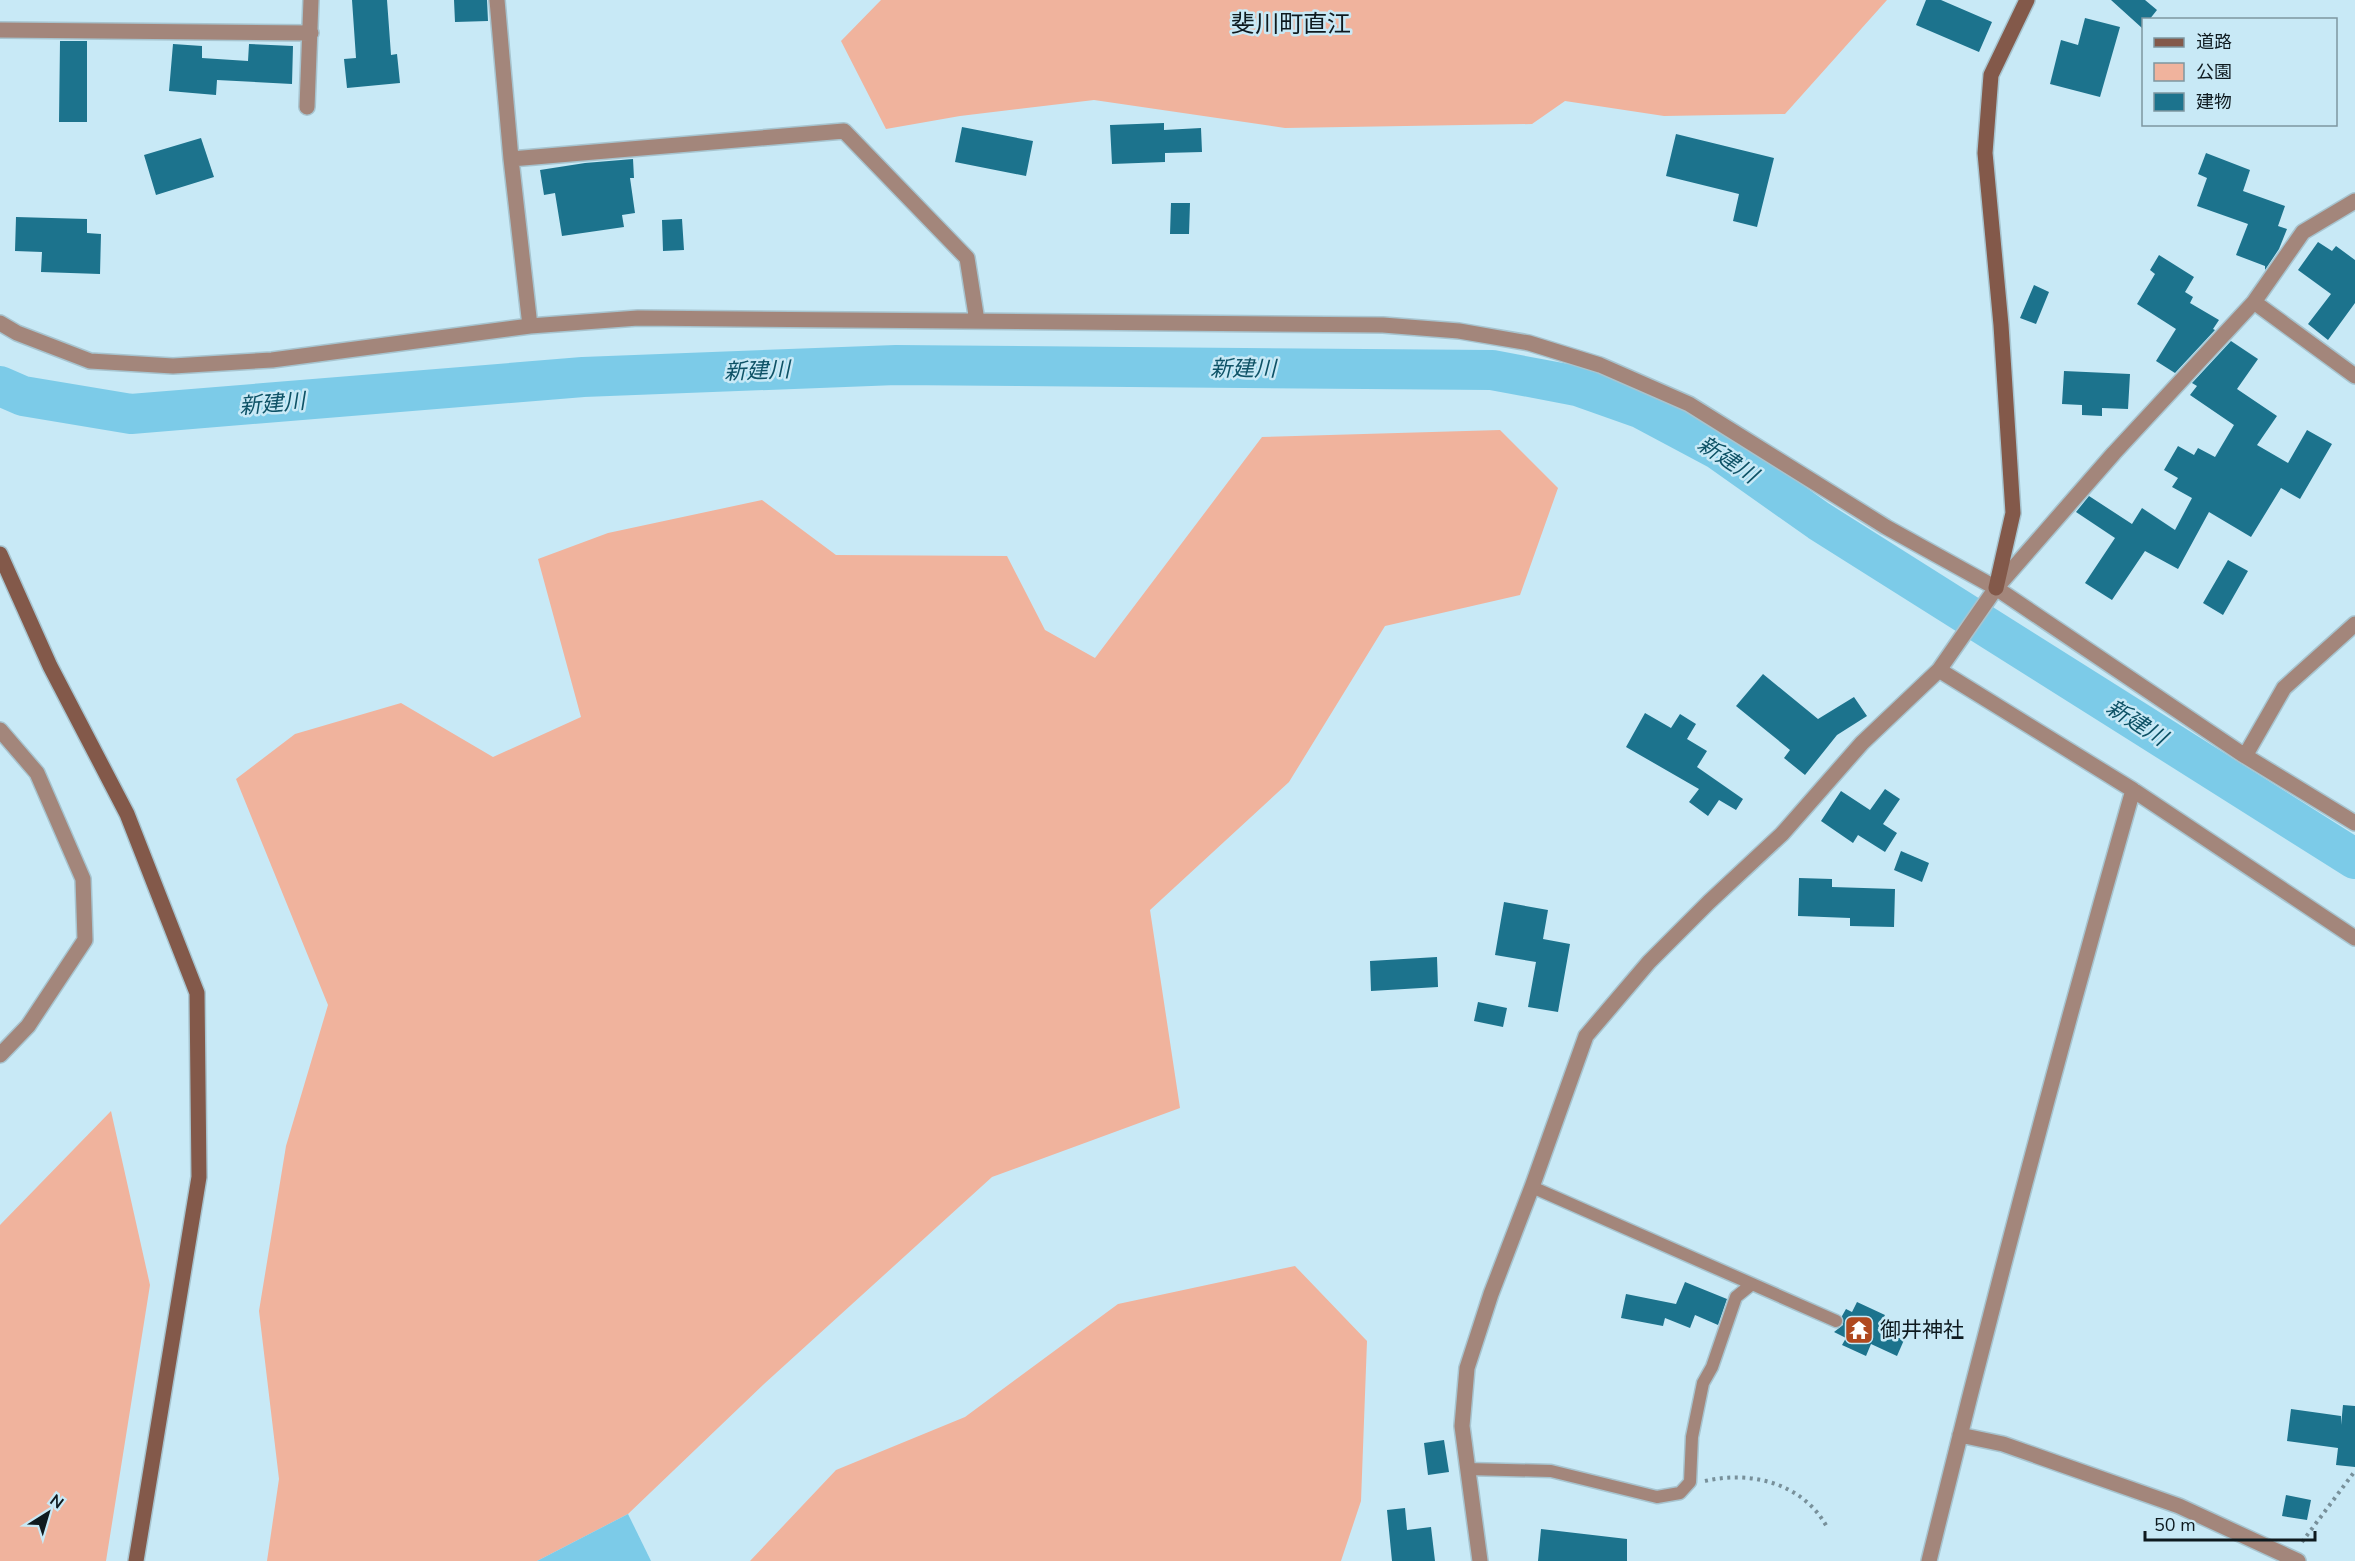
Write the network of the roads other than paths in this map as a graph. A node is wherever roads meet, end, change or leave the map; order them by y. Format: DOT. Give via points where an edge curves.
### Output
graph roads {
  1 [pos="311,0"];
  2 [pos="497,0"];
  3 [pos="2027,0"];
  4 [pos="0,30"];
  5 [pos="311,33"];
  6 [pos="307,107"];
  7 [pos="511,159"];
  8 [pos="2355,201"];
  9 [pos="2254,302"];
  10 [pos="977,321"];
  11 [pos="0,323"];
  12 [pos="530,326"];
  13 [pos="2355,376"];
  14 [pos="0,554"];
  15 [pos="1992,593"];
  16 [pos="2355,624"];
  17 [pos="1941,666"];
  18 [pos="0,730"];
  19 [pos="2245,756"];
  20 [pos="2133,790"];
  21 [pos="2355,823"];
  22 [pos="2355,938"];
  23 [pos="0,1055"];
  24 [pos="1532,1187"];
  25 [pos="1752,1284"];
  26 [pos="1836,1321"];
  27 [pos="1960,1435"];
  28 [pos="1467,1469"];
  29 [pos="2295,1560"];
  30 [pos="136,1561"];
  31 [pos="1480,1561"];
  32 [pos="1929,1561"];
  1 -- 5 [label="street"];
  2 -- 7 [label="street"];
  3 -- 15 [label="street" via="1991,75 1985,153 2013,513"];
  4 -- 5 [label="street"];
  5 -- 6 [label="street"];
  7 -- 10 [label="street" via="844,131 967,258"];
  7 -- 12 [label="street"];
  8 -- 9 [label="street" via="2303,232"];
  9 -- 13 [label="street"];
  9 -- 15 [label="street" via="2114,453"];
  10 -- 12 [label="street" via="638,318"];
  10 -- 15 [label="street" via="1383,325 1459,331 1529,343 1600,365 1689,404"];
  11 -- 12 [label="street" via="90,361 173,366 272,360"];
  14 -- 30 [label="street" via="50,666 126,814 197,993 199,1177"];
  15 -- 17 [label="street"];
  15 -- 19 [label="street"];
  16 -- 19 [label="street" via="2284,688"];
  17 -- 20 [label="street"];
  17 -- 24 [label="street" via="1862,743 1782,834 1649,962 1586,1036"];
  18 -- 23 [label="street" via="37,773 83,879 85,940 28,1026"];
  19 -- 21 [label="street"];
  20 -- 22 [label="street"];
  20 -- 27 [label="street" via="2071,1008"];
  24 -- 25 [label="lane"];
  24 -- 28 [label="street" via="1467,1368 1462,1426"];
  25 -- 26 [label="lane"];
  25 -- 28 [label="lane" via="1736,1297 1703,1383 1692,1437 1690,1482 1680,1493 1656,1497 1551,1471"];
  27 -- 29 [label="street" via="2025,1451 2179,1506"];
  27 -- 32 [label="street"];
  28 -- 31 [label="street"];
}
